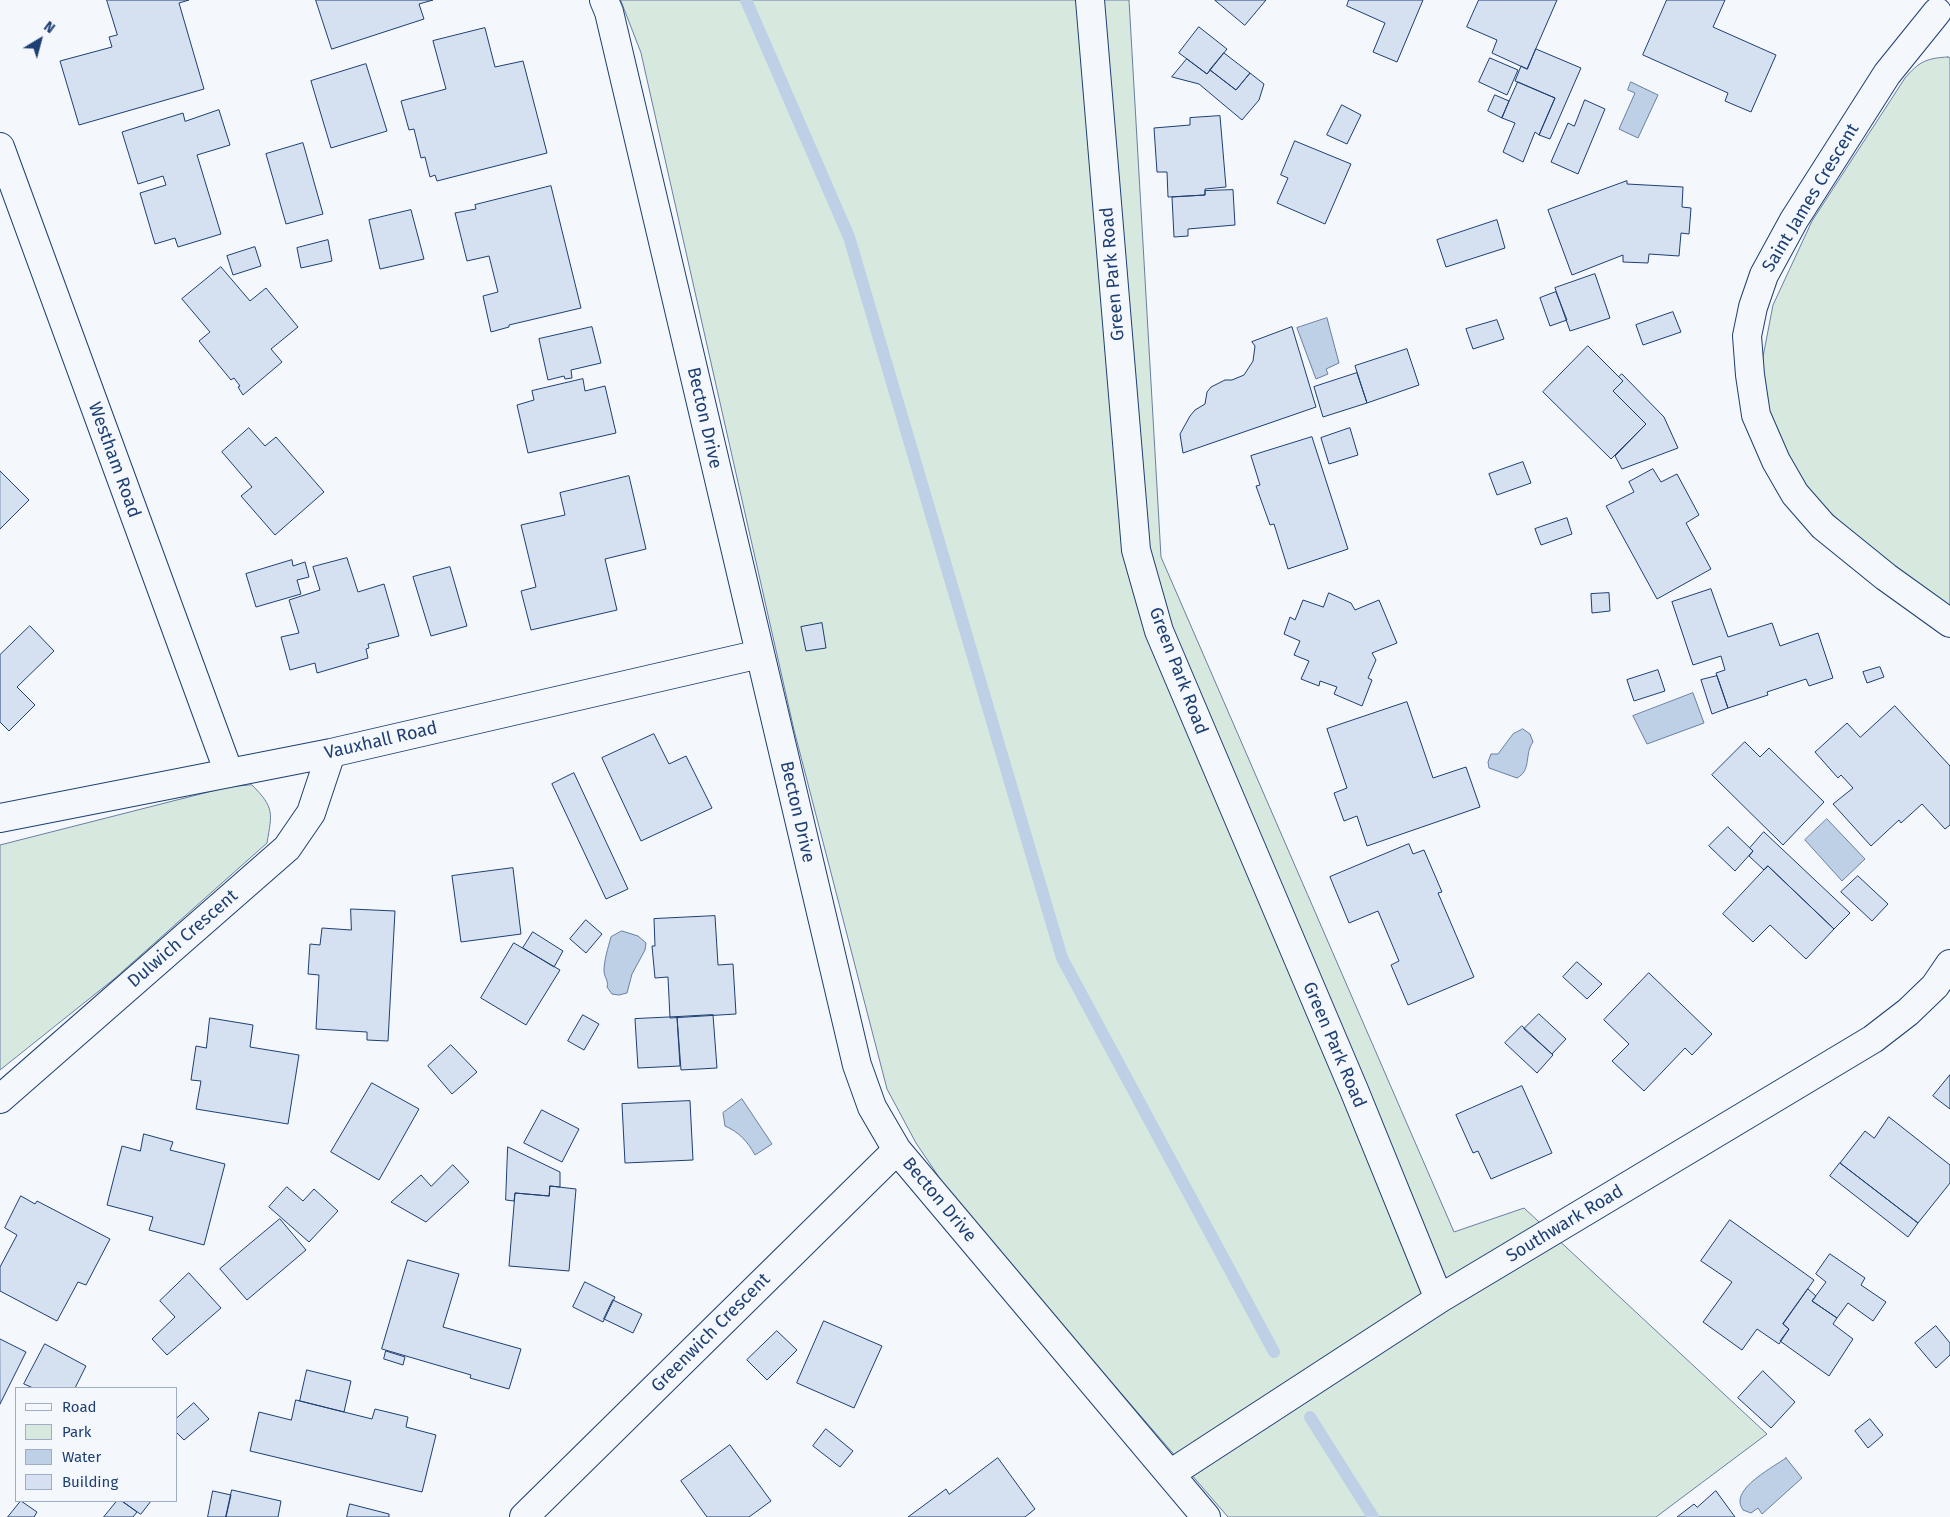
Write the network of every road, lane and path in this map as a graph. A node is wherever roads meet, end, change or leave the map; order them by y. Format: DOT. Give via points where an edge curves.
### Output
graph roads {
  1 [pos="604,0"];
  2 [pos="1090,0"];
  3 [pos="1936,12"];
  4 [pos="0,147"];
  5 [pos="1950,623"];
  6 [pos="760,654"];
  7 [pos="331,753"];
  8 [pos="229,772"];
  9 [pos="0,818"];
  10 [pos="1950,964"];
  11 [pos="0,1099"];
  12 [pos="897,1150"];
  13 [pos="1439,1299"];
  14 [pos="1170,1474"];
  15 [pos="524,1517"];
  16 [pos="1206,1517"];
  1 -- 6 [label="street, Becton Drive"];
  2 -- 13 [label="street, Green Park Road" via="1136,550 1159,631"];
  3 -- 5 [label="street, Saint James Crescent" via="1887,74 1794,220 1764,275 1747,336 1756,415 1795,494 1823,526"];
  4 -- 8 [label="street, Westham Road"];
  6 -- 7 [label="street, Vauxhall Road"];
  6 -- 12 [label="street, Becton Drive" via="857,1065 872,1107"];
  7 -- 8 [label="street, Vauxhall Road"];
  7 -- 11 [label="street, Dulwich Crescent" via="312,813 287,848"];
  8 -- 9 [label="street, Vauxhall Road"];
  10 -- 13 [label="street, Southwark Road" via="1935,986 1873,1039"];
  12 -- 14 [label="street, Becton Drive"];
  12 -- 15 [label="street, Greenwich Crescent"];
  13 -- 14 [label="street, Southwark Road"];
  14 -- 16 [label="street, Becton Drive"];
}
